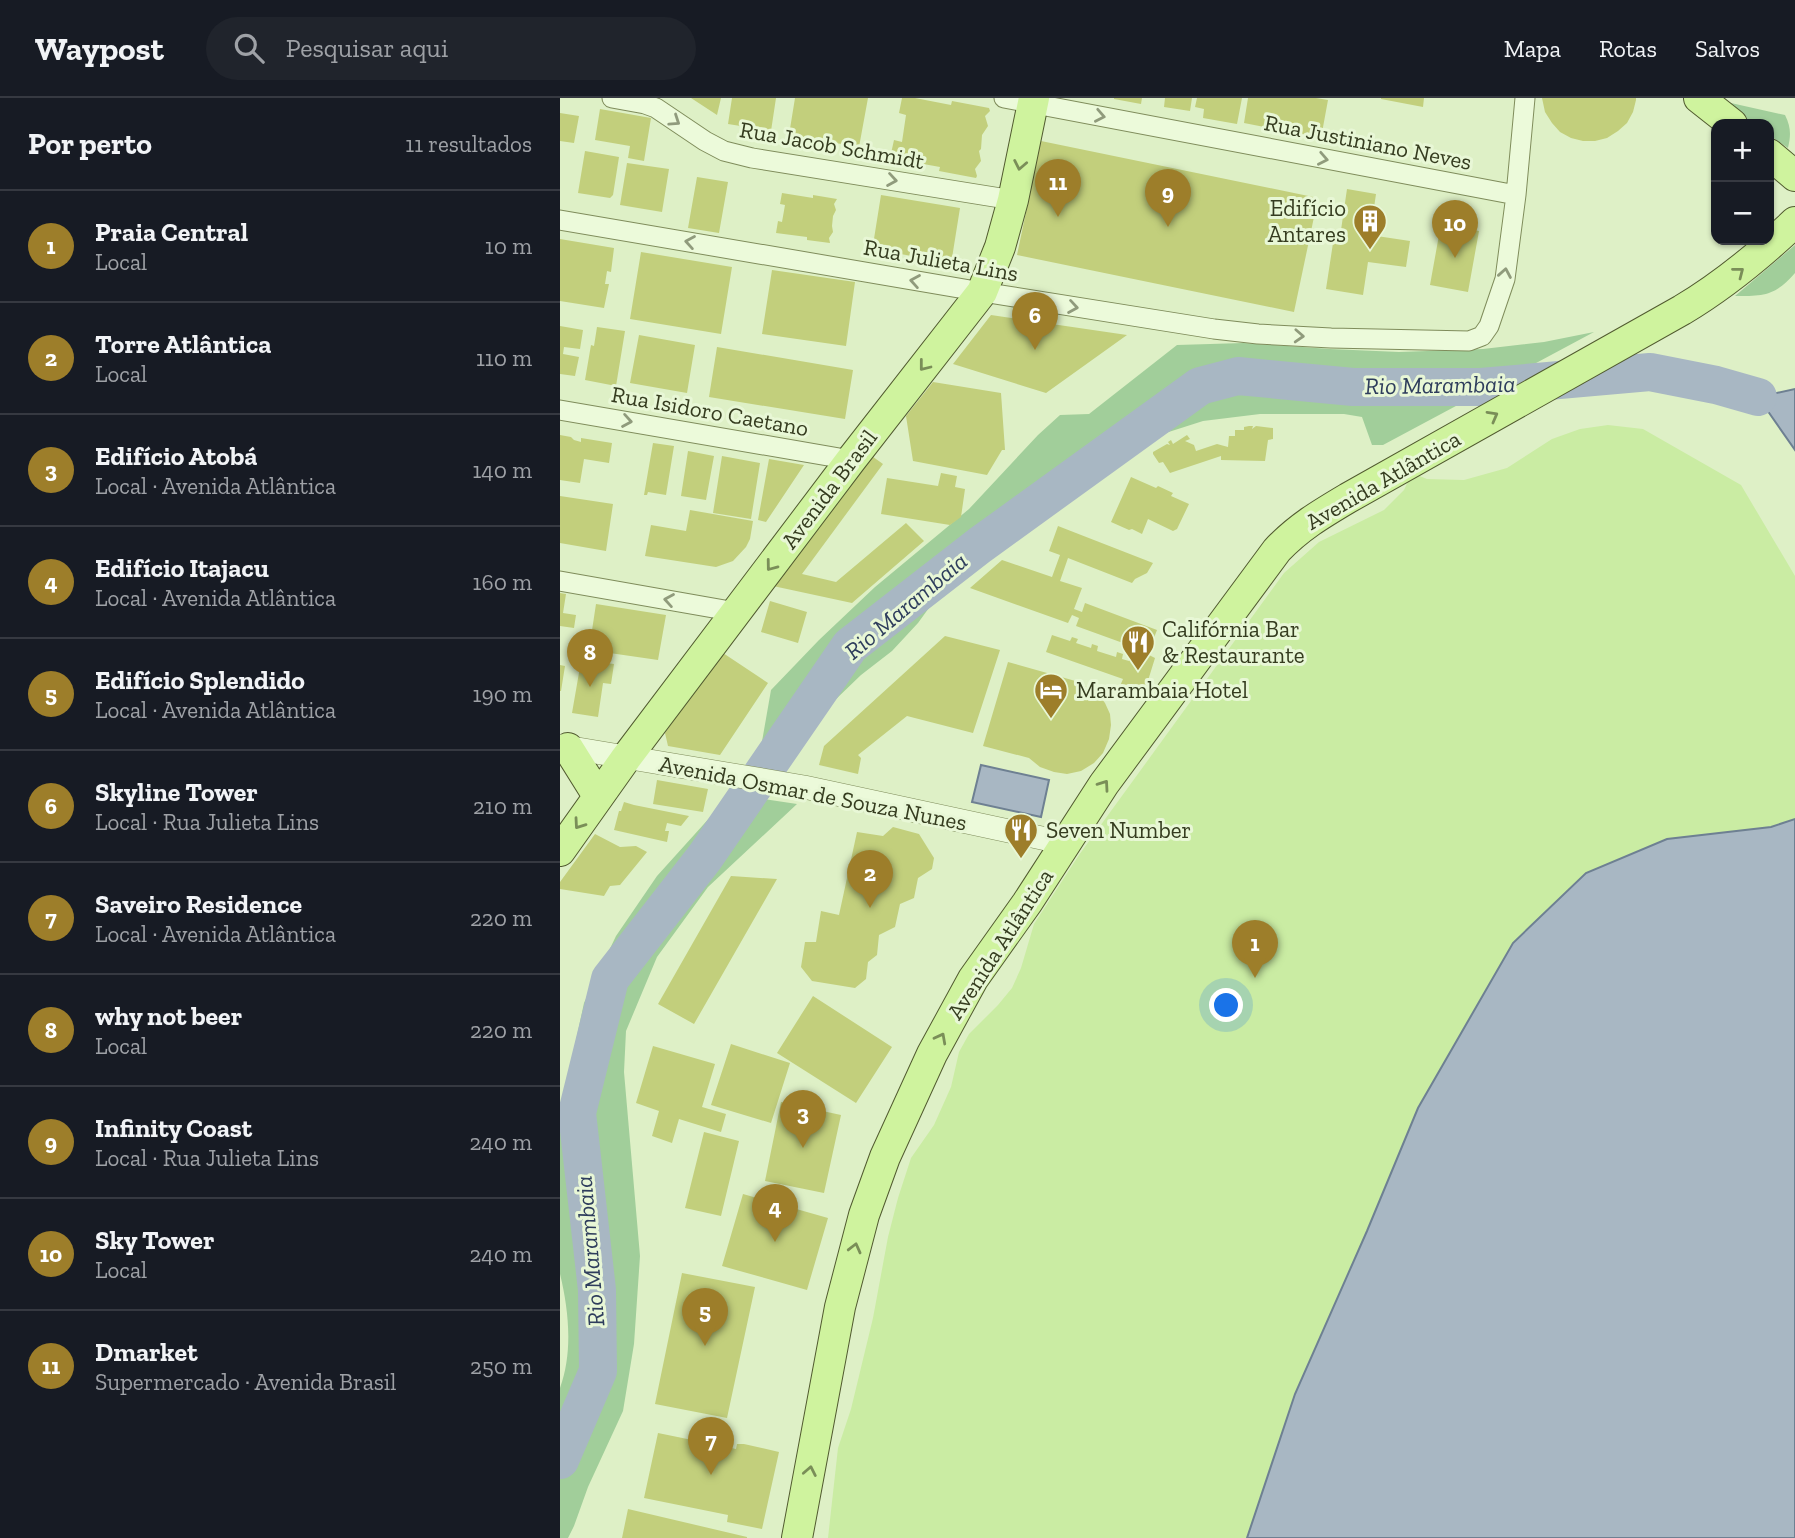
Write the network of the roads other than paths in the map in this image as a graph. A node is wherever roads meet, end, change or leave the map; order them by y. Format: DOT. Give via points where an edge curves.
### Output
graph roads {
  1 [pos="612,98"];
  2 [pos="1525,98"];
  3 [pos="1699,98"];
  4 [pos="1024,100"];
  5 [pos="1726,119"];
  6 [pos="1774,159"];
  7 [pos="1795,176"];
  8 [pos="1516,195"];
  9 [pos="1013,200"];
  10 [pos="560,220"];
  11 [pos="1795,222"];
  12 [pos="982,292"];
  13 [pos="560,410"];
  14 [pos="851,460"];
  15 [pos="560,581"];
  16 [pos="736,612"];
  17 [pos="564,747"];
  18 [pos="626,758"];
  19 [pos="598,796"];
  20 [pos="1065,843"];
  21 [pos="560,850"];
  22 [pos="797,1538"];
  1 -- 9 [label="street, Rua Jacob Schmidt, one-way" via="656,108 724,151"];
  2 -- 8 [label="street"];
  3 -- 5 [label="main road"];
  4 -- 8 [label="street, Rua Justiniano Neves, one-way"];
  4 -- 9 [label="main road, Avenida Brasil, one-way"];
  6 -- 7 [label="main road"];
  12 -- 8 [label="street, Rua Julieta Lins, one-way" via="1258,334 1469,341 1482,336 1489,326 1505,279"];
  9 -- 12 [label="main road, Avenida Brasil"];
  12 -- 10 [label="street, Rua Julieta Lins, one-way"];
  20 -- 11 [label="main road, Avenida Atlântica, one-way" via="1104,784 1293,534 1338,503 1682,310 1740,271"];
  12 -- 14 [label="main road, Avenida Brasil, one-way"];
  13 -- 14 [label="street, Rua Isidoro Caetano, one-way"];
  14 -- 16 [label="main road, Avenida Brasil, one-way"];
  16 -- 15 [label="street, one-way"];
  16 -- 18 [label="main road, Avenida Brasil"];
  17 -- 18 [label="street, Avenida Osmar de Souza Nunes"];
  17 -- 19 [label="main road"];
  18 -- 19 [label="main road, Avenida Brasil"];
  18 -- 20 [label="street, Avenida Osmar de Souza Nunes" via="804,788"];
  19 -- 21 [label="main road, Avenida Brasil, one-way"];
  22 -- 20 [label="main road, Avenida Atlântica, one-way" via="840,1307 885,1157 932,1054 973,979"];
}
